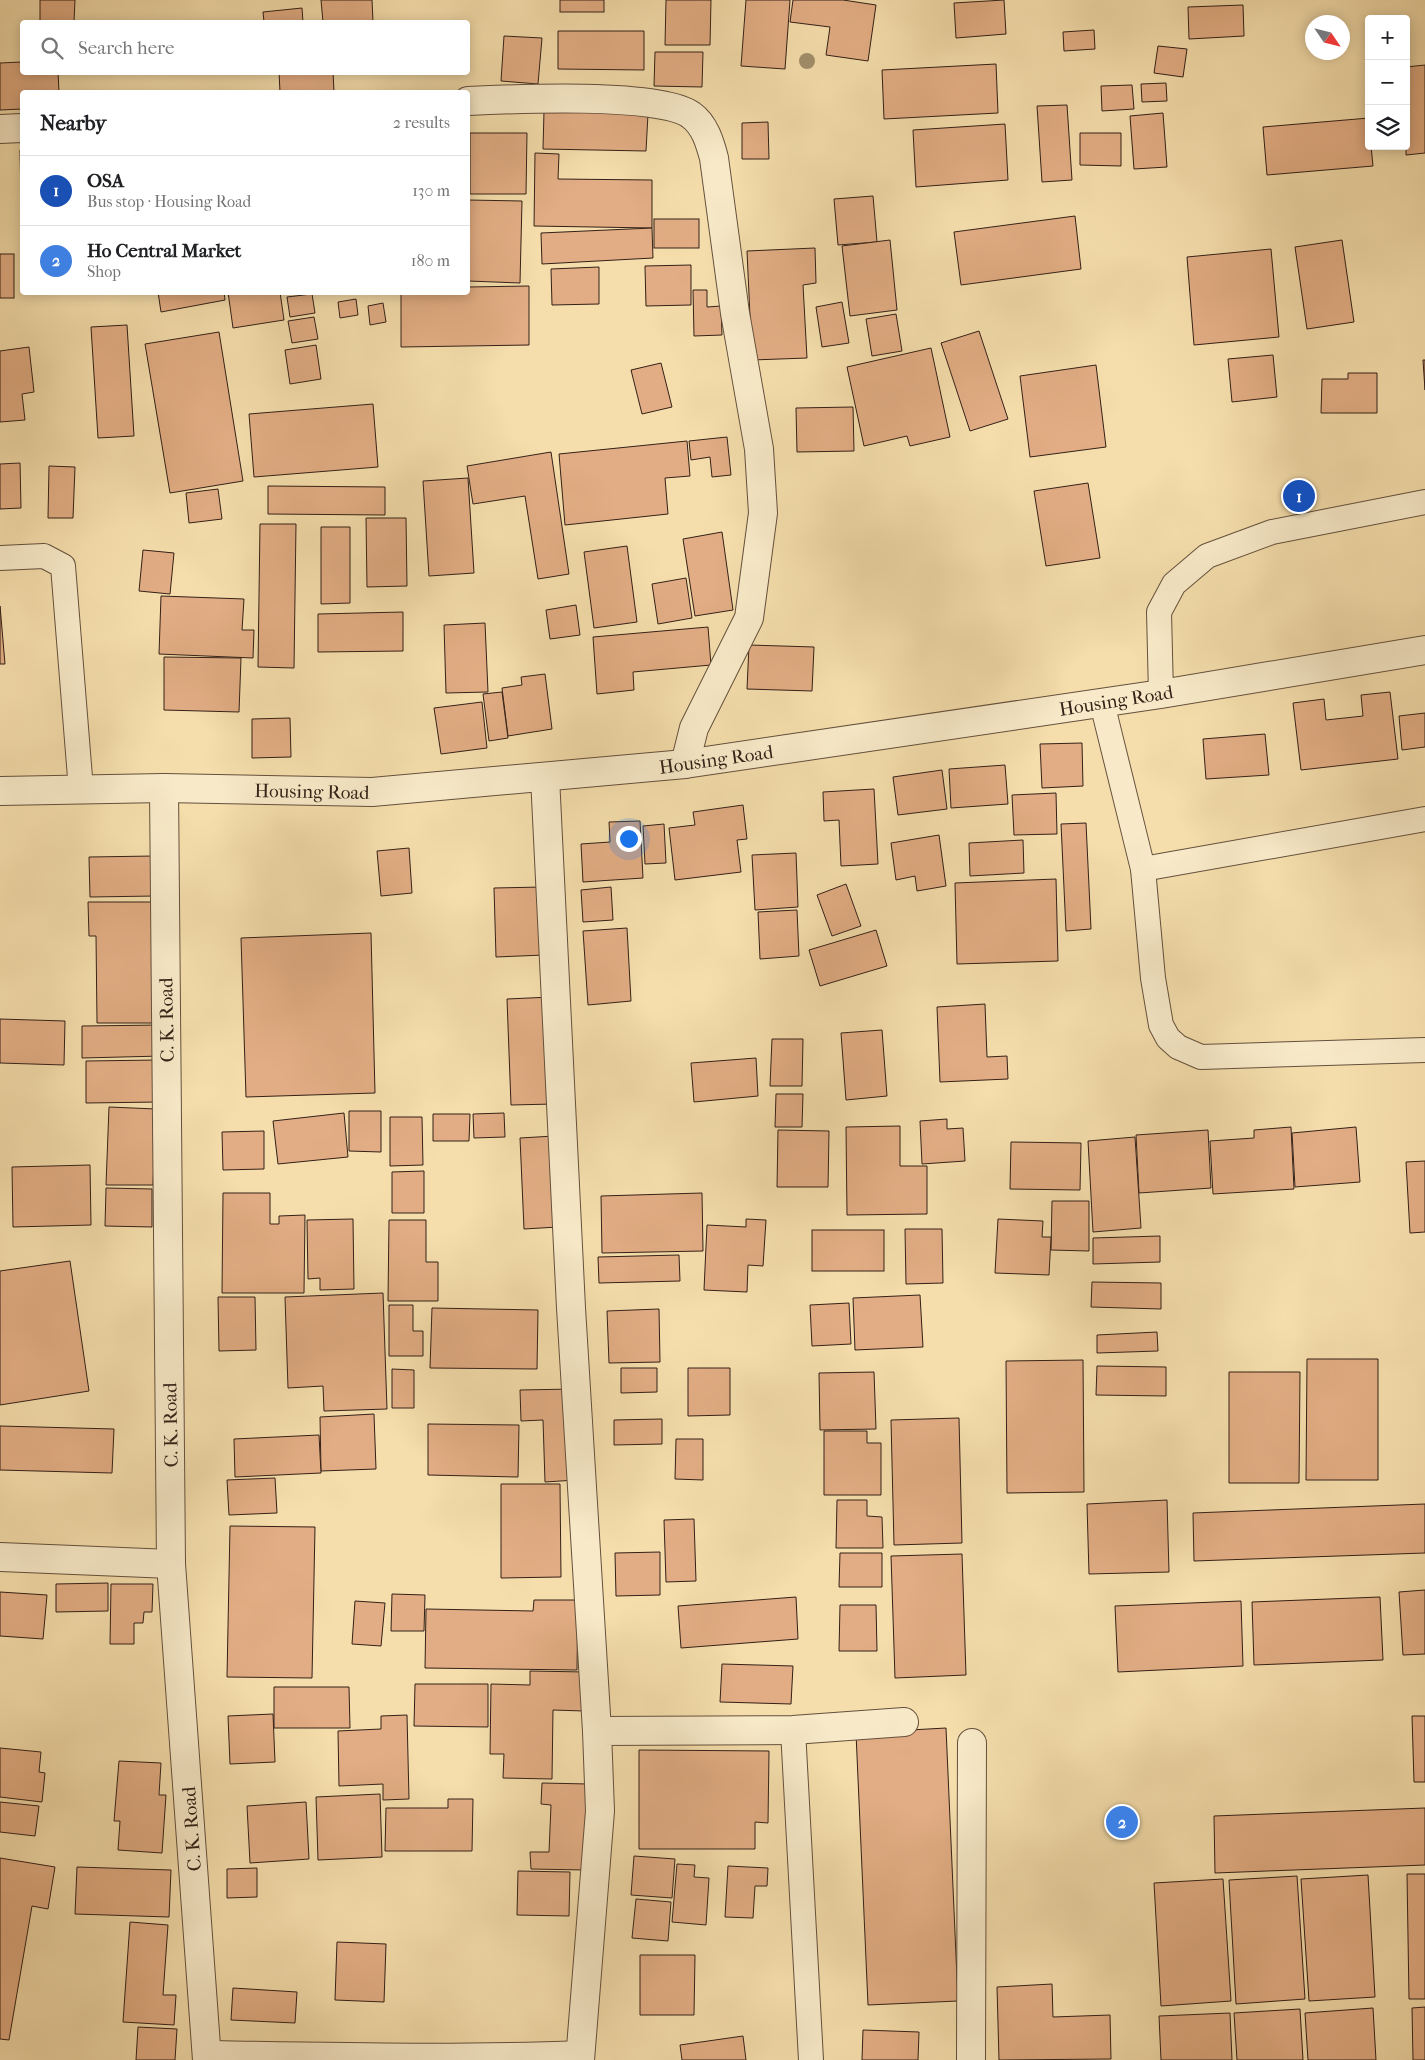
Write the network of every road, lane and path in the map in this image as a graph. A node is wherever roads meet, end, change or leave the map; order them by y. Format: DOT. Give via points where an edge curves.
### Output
graph roads {
  1 [pos="470,101"];
  2 [pos="20,128"];
  3 [pos="0,129"];
  4 [pos="1425,502"];
  5 [pos="0,558"];
  6 [pos="1425,650"];
  7 [pos="1161,694"];
  8 [pos="1102,702"];
  9 [pos="685,764"];
  10 [pos="545,777"];
  11 [pos="164,788"];
  12 [pos="81,790"];
  13 [pos="0,791"];
  14 [pos="1425,819"];
  15 [pos="1143,869"];
  16 [pos="1425,1050"];
  17 [pos="0,1557"];
  18 [pos="171,1564"];
  19 [pos="904,1722"];
  20 [pos="793,1730"];
  21 [pos="597,1731"];
  22 [pos="972,1743"];
  23 [pos="207,2057"];
  24 [pos="580,2057"];
  25 [pos="811,2060"];
  26 [pos="971,2060"];
  1 -- 9 [label="street" via="553,98 667,106 692,115 709,139 759,449 763,513 748,618 694,728"];
  2 -- 3 [label="street"];
  4 -- 7 [label="lane" via="1272,532 1207,556 1174,584 1159,612"];
  5 -- 12 [label="lane" via="44,556 63,566"];
  6 -- 7 [label="street, Housing Road"];
  7 -- 8 [label="street, Housing Road"];
  8 -- 9 [label="street, Housing Road"];
  8 -- 15 [label="lane"];
  9 -- 10 [label="street, Housing Road"];
  10 -- 11 [label="street, Housing Road" via="372,792"];
  10 -- 21 [label="street" via="571,1308"];
  11 -- 12 [label="street, Housing Road"];
  11 -- 18 [label="street, C. K. Road"];
  12 -- 13 [label="street, Housing Road"];
  14 -- 15 [label="lane"];
  15 -- 16 [label="lane" via="1152,978 1161,1025 1178,1047 1201,1057"];
  17 -- 18 [label="street"];
  18 -- 23 [label="street, C. K. Road"];
  19 -- 20 [label="street"];
  20 -- 21 [label="street"];
  20 -- 25 [label="lane"];
  21 -- 24 [label="street" via="600,1811"];
  22 -- 26 [label="street"];
  23 -- 24 [label="street" via="460,2060"];
}
